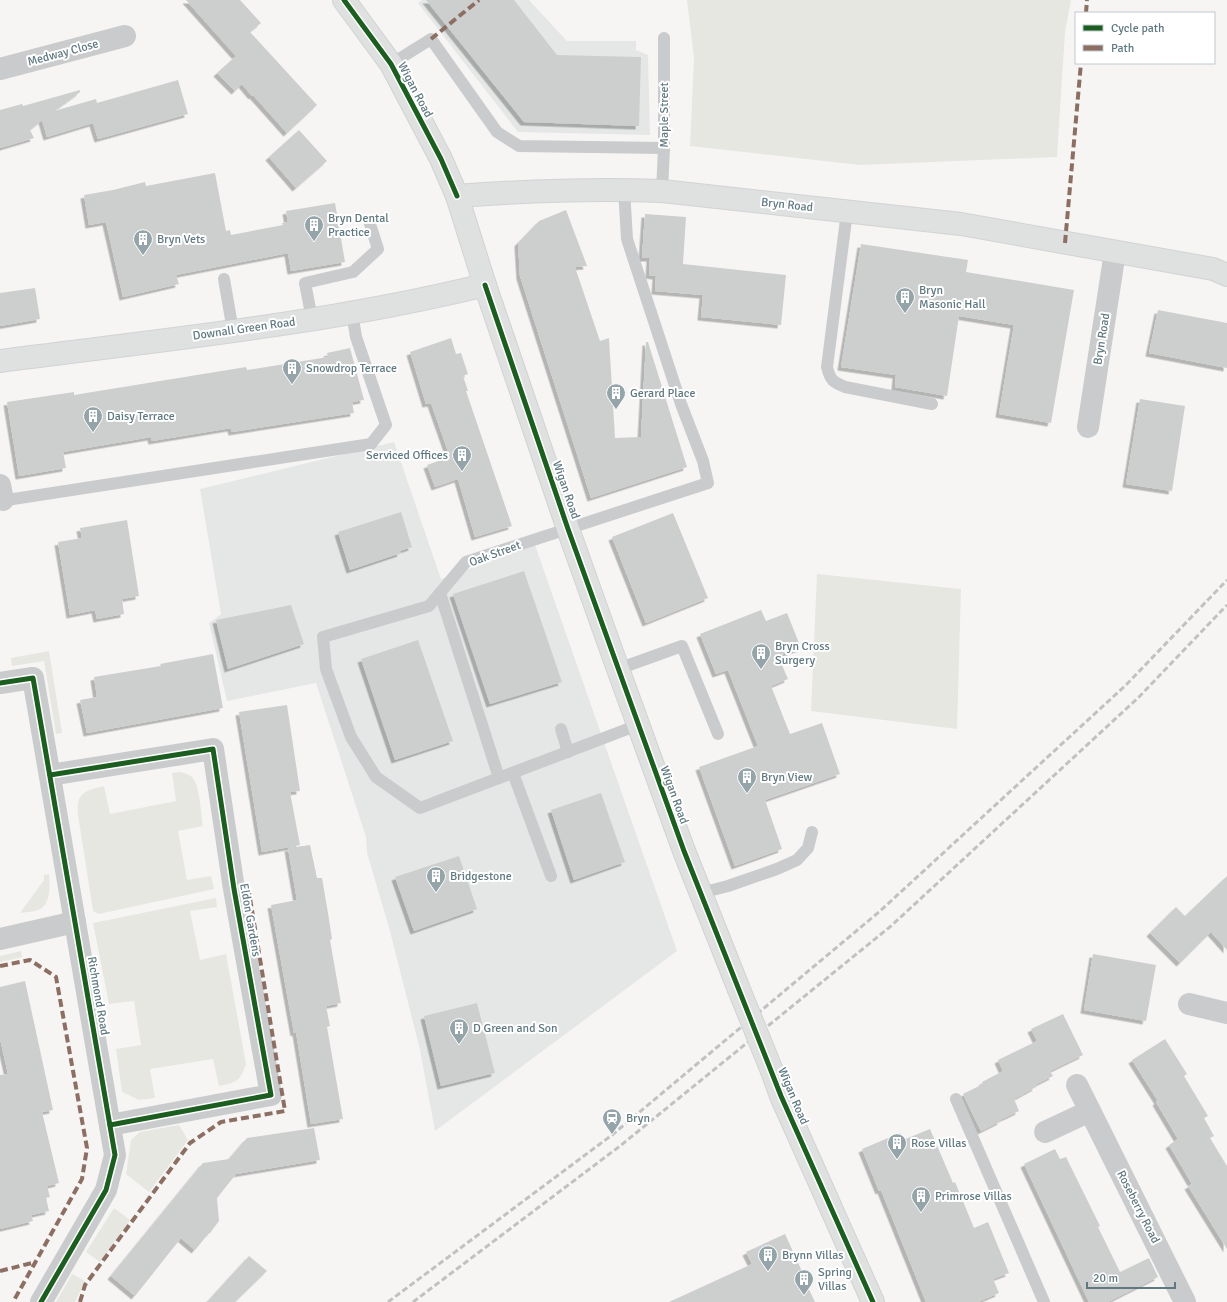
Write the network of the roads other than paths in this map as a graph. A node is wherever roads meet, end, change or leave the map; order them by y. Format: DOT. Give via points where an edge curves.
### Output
graph roads {
  1 [pos="344,0"];
  2 [pos="125,36"];
  3 [pos="664,38"];
  4 [pos="391,64"];
  5 [pos="0,69"];
  6 [pos="664,148"];
  7 [pos="624,189"];
  8 [pos="662,191"];
  9 [pos="457,196"];
  10 [pos="847,212"];
  11 [pos="370,224"];
  12 [pos="1115,252"];
  13 [pos="1227,275"];
  14 [pos="224,279"];
  15 [pos="485,285"];
  16 [pos="352,313"];
  17 [pos="312,319"];
  18 [pos="233,331"];
  19 [pos="0,360"];
  20 [pos="932,404"];
  21 [pos="1088,427"];
  22 [pos="1,495"];
  23 [pos="568,529"];
  24 [pos="440,594"];
  25 [pos="618,669"];
  26 [pos="0,683"];
  27 [pos="638,725"];
  28 [pos="561,729"];
  29 [pos="718,734"];
  30 [pos="568,752"];
  31 [pos="513,773"];
  32 [pos="50,775"];
  33 [pos="499,778"];
  34 [pos="812,832"];
  35 [pos="550,876"];
  36 [pos="701,892"];
  37 [pos="75,922"];
  38 [pos="0,939"];
  39 [pos="1189,1004"];
  40 [pos="1227,1013"];
  41 [pos="1077,1085"];
  42 [pos="956,1099"];
  43 [pos="1090,1111"];
  44 [pos="110,1125"];
  45 [pos="1045,1132"];
  46 [pos="41,1302"];
  47 [pos="873,1302"];
  48 [pos="1044,1302"];
  49 [pos="1185,1302"];
  1 -- 4 [label="main road, Wigan Road"];
  2 -- 5 [label="street, Medway Close"];
  3 -- 6 [label="lane, Maple Street"];
  4 -- 6 [label="lane" via="432,39 497,132 519,146"];
  4 -- 9 [label="main road, Wigan Road" via="441,159"];
  6 -- 8 [label="lane, Maple Street"];
  7 -- 8 [label="main road, Bryn Road"];
  7 -- 9 [label="main road, Bryn Road" via="546,190"];
  7 -- 23 [label="lane, Oak Street" via="627,239 681,404 703,461 709,488"];
  8 -- 10 [label="main road, Bryn Road"];
  9 -- 15 [label="main road, Wigan Road"];
  10 -- 12 [label="main road, Bryn Road" via="961,224"];
  10 -- 20 [label="lane" via="827,367 829,376 835,383 845,387"];
  11 -- 17 [label="lane" via="378,249 353,272 305,283"];
  12 -- 13 [label="main road, Bryn Road" via="1213,269"];
  12 -- 21 [label="street, Bryn Road"];
  14 -- 18 [label="lane"];
  15 -- 16 [label="main road, Downall Green Road"];
  15 -- 23 [label="main road, Wigan Road"];
  16 -- 17 [label="main road, Downall Green Road"];
  16 -- 22 [label="lane" via="356,337 386,425 371,444"];
  17 -- 18 [label="main road, Downall Green Road"];
  18 -- 19 [label="main road, Downall Green Road"];
  23 -- 24 [label="lane, Oak Street" via="466,562"];
  23 -- 25 [label="main road, Wigan Road"];
  24 -- 33 [label="lane"];
  24 -- 33 [label="lane, Oak Street" via="429,606 323,637 326,669 351,737 376,777 420,808"];
  25 -- 27 [label="main road, Wigan Road"];
  25 -- 29 [label="lane" via="682,646"];
  26 -- 32 [label="street, Richmond Road" via="33,678"];
  27 -- 30 [label="lane"];
  27 -- 36 [label="main road, Wigan Road"];
  28 -- 30 [label="lane"];
  30 -- 31 [label="lane"];
  31 -- 33 [label="lane"];
  31 -- 35 [label="lane"];
  32 -- 37 [label="street, Richmond Road"];
  32 -- 44 [label="street, Eldon Gardens" via="213,749 234,889 271,1095"];
  34 -- 36 [label="lane" via="808,848 796,860 728,886"];
  36 -- 47 [label="main road, Wigan Road, bridge" via="784,1103"];
  37 -- 38 [label="street"];
  37 -- 44 [label="street, Richmond Road"];
  39 -- 40 [label="street"];
  41 -- 43 [label="street, Roseberry Road"];
  42 -- 48 [label="lane"];
  43 -- 45 [label="street"];
  43 -- 49 [label="street, Roseberry Road"];
  44 -- 46 [label="street, Richmond Road" via="115,1155 106,1190"];
}
